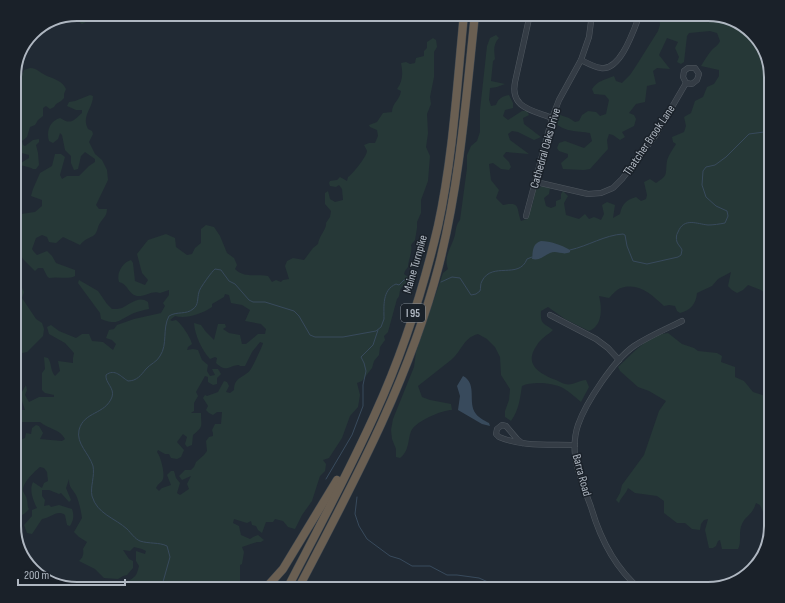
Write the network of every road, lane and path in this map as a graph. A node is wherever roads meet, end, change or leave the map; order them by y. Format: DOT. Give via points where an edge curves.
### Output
graph roads {
  1 [pos="463,21"];
  2 [pos="474,21"];
  3 [pos="528,21"];
  4 [pos="591,21"];
  5 [pos="637,21"];
  6 [pos="581,60"];
  7 [pos="686,83"];
  8 [pos="552,118"];
  9 [pos="536,182"];
  10 [pos="526,216"];
  11 [pos="550,314"];
  12 [pos="682,321"];
  13 [pos="619,360"];
  14 [pos="508,428"];
  15 [pos="501,438"];
  16 [pos="522,443"];
  17 [pos="575,445"];
  18 [pos="350,466"];
  19 [pos="310,566"];
  20 [pos="271,582"];
  21 [pos="291,582"];
  22 [pos="302,582"];
  23 [pos="307,582"];
  24 [pos="633,582"];
  1 -- 18 [label="highway, Maine Turnpike / I 95" via="446,186 438,226 402,347"];
  2 -- 19 [label="highway, Maine Turnpike / I 95" via="456,185 428,304 401,380 378,433"];
  3 -- 8 [label="street" via="514,94 517,102 523,106"];
  4 -- 6 [label="street, Cathedral Oaks Drive"];
  5 -- 6 [label="street" via="630,39 614,65 601,68"];
  6 -- 8 [label="street, Cathedral Oaks Drive"];
  7 -- 9 [label="street, Thatcher Brook Lane" via="655,136 612,188 597,194 585,194"];
  8 -- 9 [label="street, Cathedral Oaks Drive"];
  9 -- 10 [label="street, Cathedral Oaks Drive"];
  11 -- 13 [label="street" via="596,339"];
  12 -- 13 [label="street, Barra Road" via="644,340"];
  13 -- 17 [label="street, Barra Road" via="584,412 576,431"];
  14 -- 15 [label="street" via="509,434 506,438"];
  14 -- 15 [label="street" via="503,425 498,428 496,432"];
  14 -- 16 [label="street"];
  15 -- 16 [label="street"];
  16 -- 17 [label="street"];
  17 -- 24 [label="street, Barra Road" via="578,471 598,528 621,571"];
  18 -- 20 [label="highway" via="343,472 283,569"];
  18 -- 21 [label="highway, Maine Turnpike / I 95"];
  19 -- 22 [label="highway, Maine Turnpike / I 95"];
  19 -- 23 [label="highway"];
}
